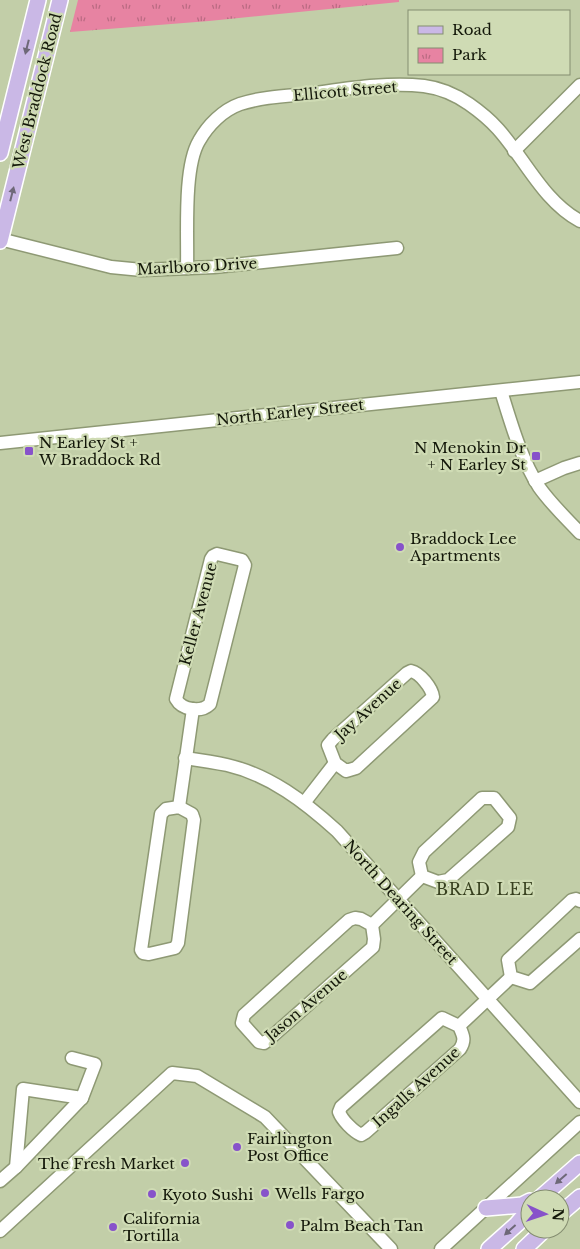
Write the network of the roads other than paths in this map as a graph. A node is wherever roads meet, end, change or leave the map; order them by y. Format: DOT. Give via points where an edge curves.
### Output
graph roads {
  1 [pos="38,0"];
  2 [pos="60,0"];
  3 [pos="580,85"];
  4 [pos="514,151"];
  5 [pos="0,153"];
  6 [pos="580,221"];
  7 [pos="0,240"];
  8 [pos="397,248"];
  9 [pos="187,268"];
  10 [pos="580,382"];
  11 [pos="502,391"];
  12 [pos="0,443"];
  13 [pos="580,464"];
  14 [pos="535,480"];
  15 [pos="580,533"];
  16 [pos="193,709"];
  17 [pos="185,758"];
  18 [pos="335,763"];
  19 [pos="304,803"];
  20 [pos="179,807"];
  21 [pos="422,876"];
  22 [pos="399,900"];
  23 [pos="580,901"];
  24 [pos="372,925"];
  25 [pos="580,939"];
  26 [pos="511,977"];
  27 [pos="488,998"];
  28 [pos="459,1026"];
  29 [pos="72,1058"];
  30 [pos="82,1098"];
  31 [pos="580,1102"];
  32 [pos="580,1122"];
  33 [pos="580,1163"];
  34 [pos="16,1167"];
  35 [pos="0,1181"];
  36 [pos="547,1189"];
  37 [pos="580,1197"];
  38 [pos="520,1204"];
  39 [pos="570,1206"];
  40 [pos="486,1208"];
  41 [pos="520,1219"];
  42 [pos="0,1231"];
  43 [pos="534,1239"];
  44 [pos="390,1249"];
  45 [pos="441,1249"];
  46 [pos="489,1249"];
  47 [pos="524,1249"];
  1 -- 5 [label="main road, West Braddock Road, one-way"];
  7 -- 2 [label="main road, West Braddock Road, one-way"];
  3 -- 4 [label="street"];
  4 -- 6 [label="street, Ellicott Street" via="564,212"];
  4 -- 9 [label="street, Ellicott Street" via="498,129 469,104 439,89 425,86 369,87 239,104 212,123 197,143 187,209"];
  7 -- 9 [label="street, Marlboro Drive" via="111,267 142,270"];
  8 -- 9 [label="street, Marlboro Drive"];
  10 -- 11 [label="street, North Earley Street"];
  11 -- 12 [label="street, North Earley Street"];
  11 -- 14 [label="street"];
  13 -- 14 [label="street"];
  14 -- 15 [label="street"];
  16 -- 16 [label="street, Keller Avenue" via="206,708 210,704 245,565 242,560 217,554 211,559 176,699 182,706"];
  16 -- 17 [label="street"];
  17 -- 19 [label="street, North Dearing Street" via="248,772 276,784"];
  17 -- 20 [label="street"];
  18 -- 18 [label="street, Jay Avenue" via="346,771 356,768 428,702 433,691 415,672 407,673 328,745"];
  18 -- 19 [label="street, Jay Avenue"];
  19 -- 22 [label="street, North Dearing Street" via="338,831"];
  20 -- 20 [label="street" via="166,809 161,814 143,953 176,948 178,943 194,820 192,814"];
  21 -- 21 [label="street" via="438,882 448,880 508,827 510,818 494,798 482,798 424,852 419,862"];
  21 -- 22 [label="street"];
  22 -- 24 [label="street"];
  22 -- 27 [label="street, North Dearing Street"];
  23 -- 26 [label="street" via="572,900 508,960"];
  24 -- 24 [label="street, Jason Avenue" via="361,919 348,920 244,1015 242,1022 246,1028 259,1042 268,1040 373,947"];
  25 -- 26 [label="street" via="530,983"];
  26 -- 27 [label="street, Ingalls Avenue"];
  27 -- 28 [label="street, Ingalls Avenue"];
  27 -- 31 [label="street, North Dearing Street"];
  28 -- 28 [label="street, Ingalls Avenue" via="447,1019 438,1020 341,1107 340,1116 356,1133 366,1132 460,1049 464,1038"];
  29 -- 30 [label="street" via="95,1064"];
  30 -- 34 [label="street"];
  30 -- 34 [label="street" via="23,1089"];
  32 -- 40 [label="street"];
  33 -- 36 [label="main road, one-way"];
  34 -- 35 [label="street"];
  37 -- 39 [label="main road"];
  38 -- 40 [label="main road"];
  40 -- 45 [label="street"];
  41 -- 46 [label="main road, one-way"];
  42 -- 44 [label="street" via="172,1073 197,1076 265,1116"];
  43 -- 47 [label="main road"];
}
